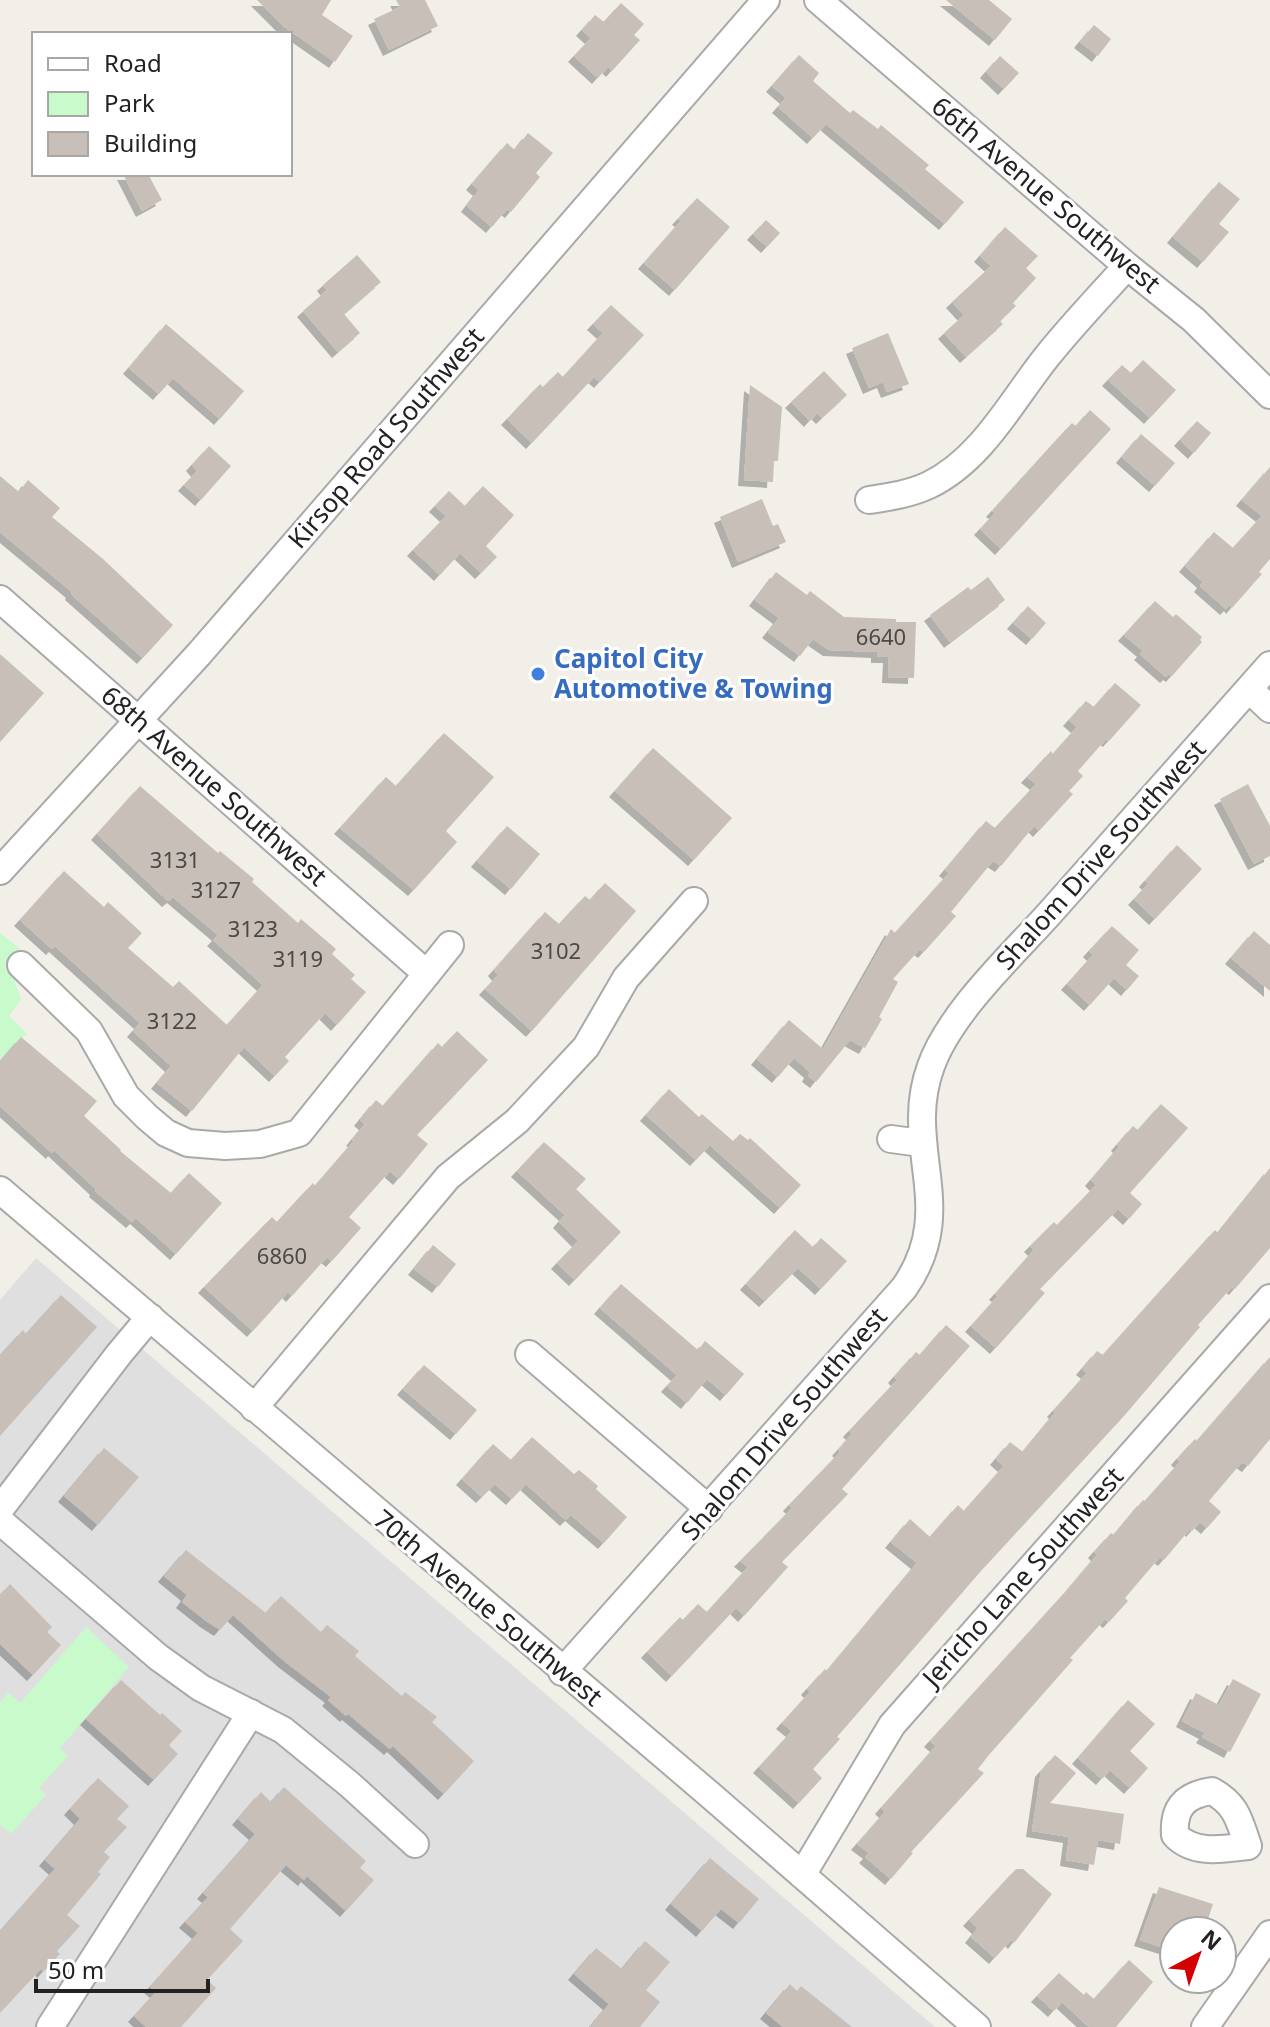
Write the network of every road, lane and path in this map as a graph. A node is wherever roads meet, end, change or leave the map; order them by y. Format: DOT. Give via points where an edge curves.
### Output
graph roads {
  1 [pos="766,0"];
  2 [pos="818,0"];
  3 [pos="1127,266"];
  4 [pos="1270,395"];
  5 [pos="869,500"];
  6 [pos="0,599"];
  7 [pos="1270,665"];
  8 [pos="1249,689"];
  9 [pos="1270,709"];
  10 [pos="139,720"];
  11 [pos="0,871"];
  12 [pos="694,901"];
  13 [pos="450,945"];
  14 [pos="21,965"];
  15 [pos="427,974"];
  16 [pos="891,1139"];
  17 [pos="921,1143"];
  18 [pos="0,1190"];
  19 [pos="1270,1298"];
  20 [pos="150,1317"];
  21 [pos="529,1354"];
  22 [pos="254,1408"];
  23 [pos="0,1509"];
  24 [pos="709,1509"];
  25 [pos="0,1521"];
  26 [pos="562,1672"];
  27 [pos="251,1713"];
  28 [pos="415,1844"];
  29 [pos="802,1875"];
  30 [pos="1270,1934"];
  31 [pos="50,2027"];
  32 [pos="977,2027"];
  33 [pos="1205,2027"];
  1 -- 10 [label="street, Kirsop Road Southwest"];
  2 -- 3 [label="street, 66th Avenue Southwest"];
  3 -- 4 [label="street, 66th Avenue Southwest" via="1194,320"];
  3 -- 5 [label="street" via="957,467 929,485"];
  6 -- 10 [label="street, 68th Avenue Southwest"];
  7 -- 8 [label="street, Shalom Drive Southwest"];
  8 -- 9 [label="street"];
  8 -- 17 [label="street, Shalom Drive Southwest" via="954,1025 925,1085"];
  10 -- 11 [label="street, Kirsop Road Southwest"];
  10 -- 15 [label="street, 68th Avenue Southwest"];
  12 -- 22 [label="street" via="626,978 586,1047 517,1121 448,1177"];
  13 -- 15 [label="street"];
  14 -- 15 [label="street" via="89,1031 126,1096 166,1133 188,1143 260,1144 299,1133"];
  16 -- 17 [label="street"];
  17 -- 24 [label="street, Shalom Drive Southwest" via="930,1230 917,1270"];
  18 -- 20 [label="street, 70th Avenue Southwest"];
  19 -- 29 [label="street, Jericho Lane Southwest" via="892,1725"];
  20 -- 22 [label="street, 70th Avenue Southwest"];
  20 -- 23 [label="street"];
  21 -- 24 [label="street"];
  22 -- 26 [label="street, 70th Avenue Southwest"];
  24 -- 26 [label="street, Shalom Drive Southwest"];
  25 -- 27 [label="street" via="158,1657 201,1688"];
  26 -- 29 [label="street, 70th Avenue Southwest"];
  27 -- 28 [label="street" via="283,1730"];
  27 -- 31 [label="street"];
  29 -- 32 [label="street, 70th Avenue Southwest"];
  30 -- 33 [label="street"];
}
